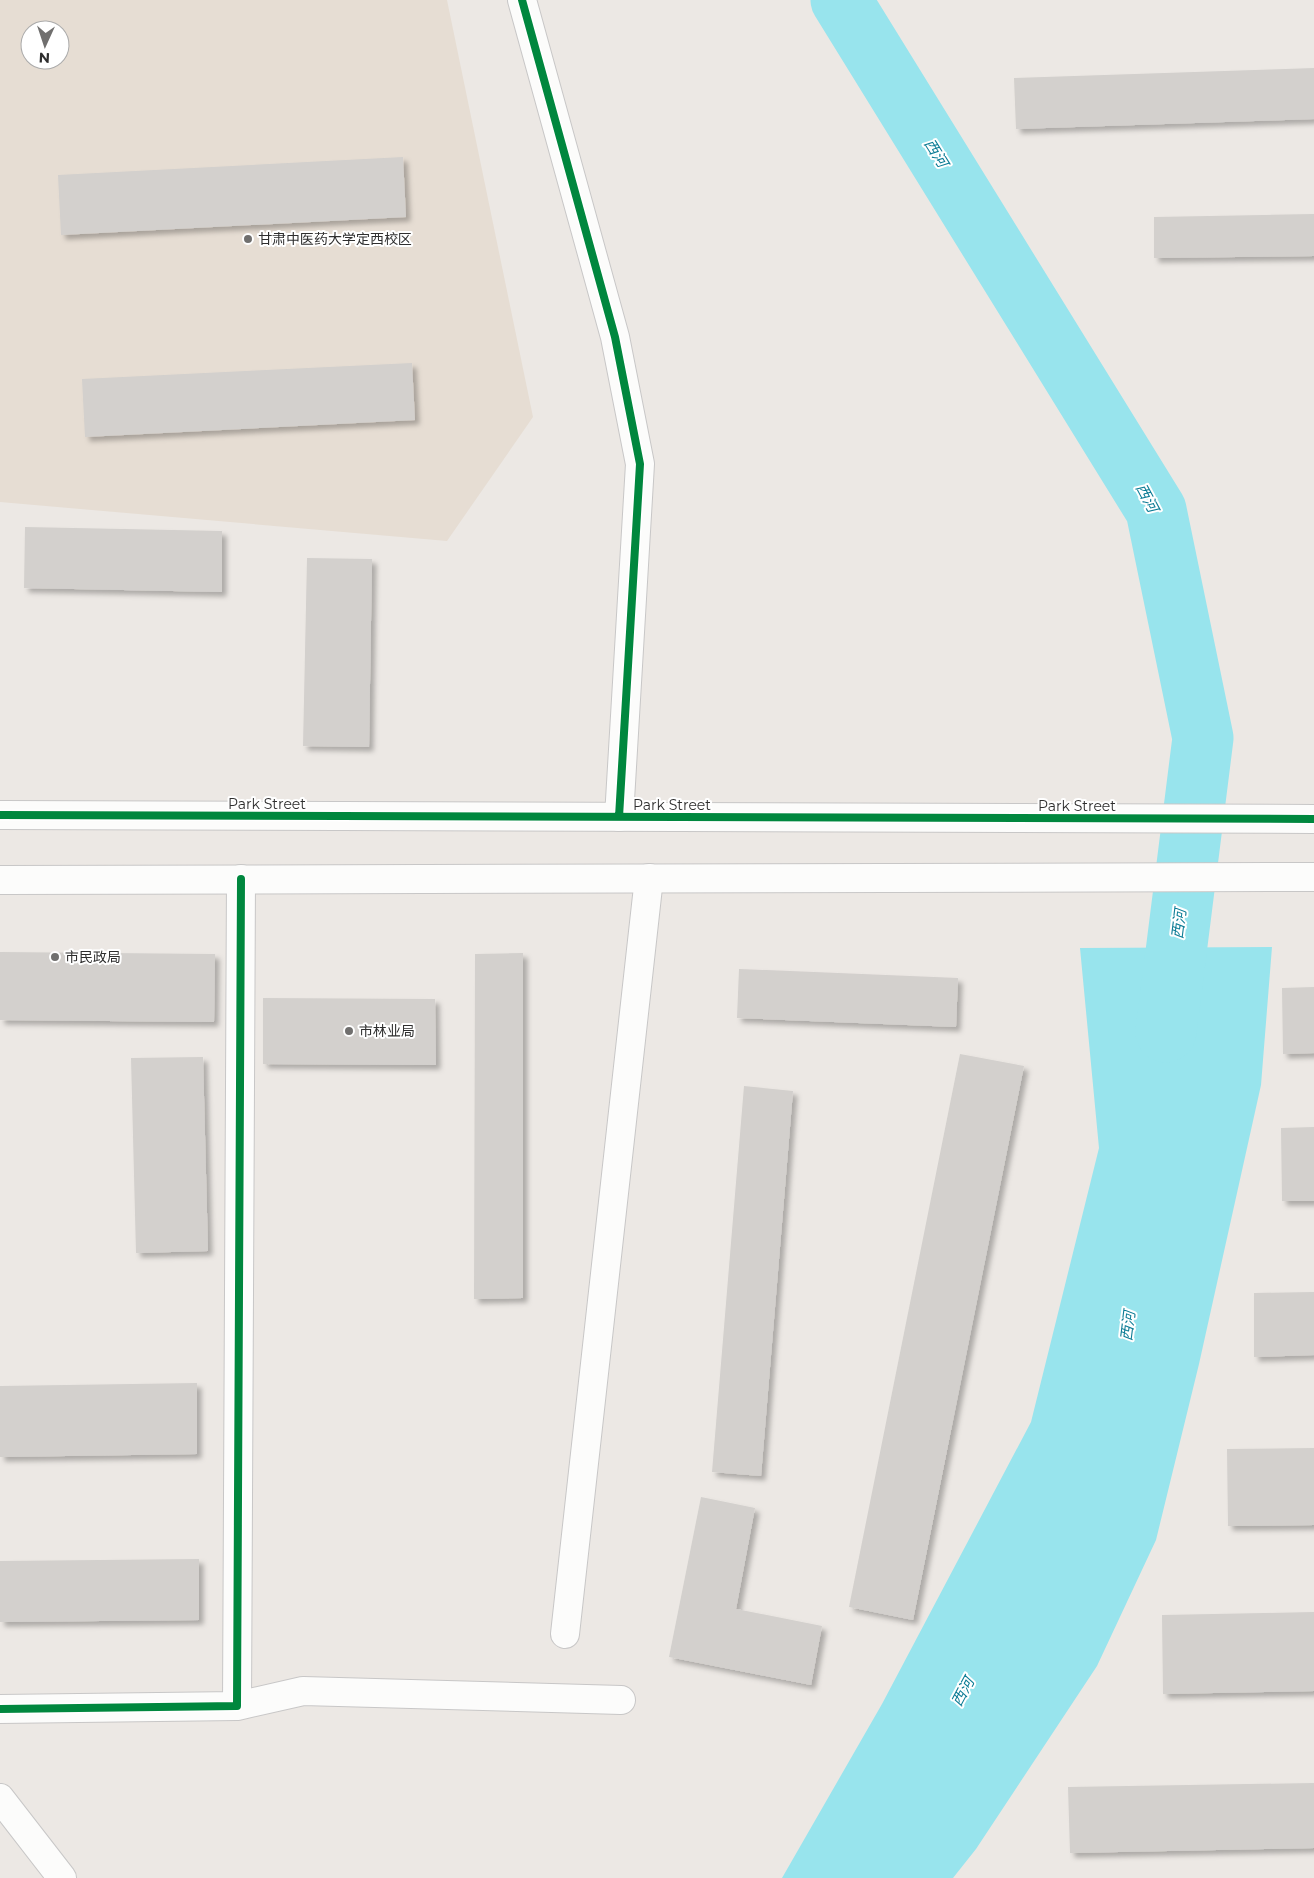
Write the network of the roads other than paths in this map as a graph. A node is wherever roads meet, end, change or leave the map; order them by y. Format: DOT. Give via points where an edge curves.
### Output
graph roads {
  1 [pos="522,0"];
  2 [pos="0,815"];
  3 [pos="619,817"];
  4 [pos="1304,819"];
  5 [pos="1314,877"];
  6 [pos="649,878"];
  7 [pos="241,879"];
  8 [pos="0,880"];
  9 [pos="565,1634"];
  10 [pos="621,1700"];
  11 [pos="237,1706"];
  12 [pos="0,1709"];
  13 [pos="0,1798"];
  14 [pos="62,1878"];
  1 -- 3 [label="street" via="615,337 640,464"];
  2 -- 3 [label="street, Park Street"];
  3 -- 4 [label="street, Park Street"];
  5 -- 6 [label="street"];
  6 -- 7 [label="street"];
  6 -- 9 [label="street"];
  7 -- 8 [label="street"];
  7 -- 11 [label="street"];
  10 -- 11 [label="street" via="303,1691"];
  11 -- 12 [label="street"];
  13 -- 14 [label="street"];
}
